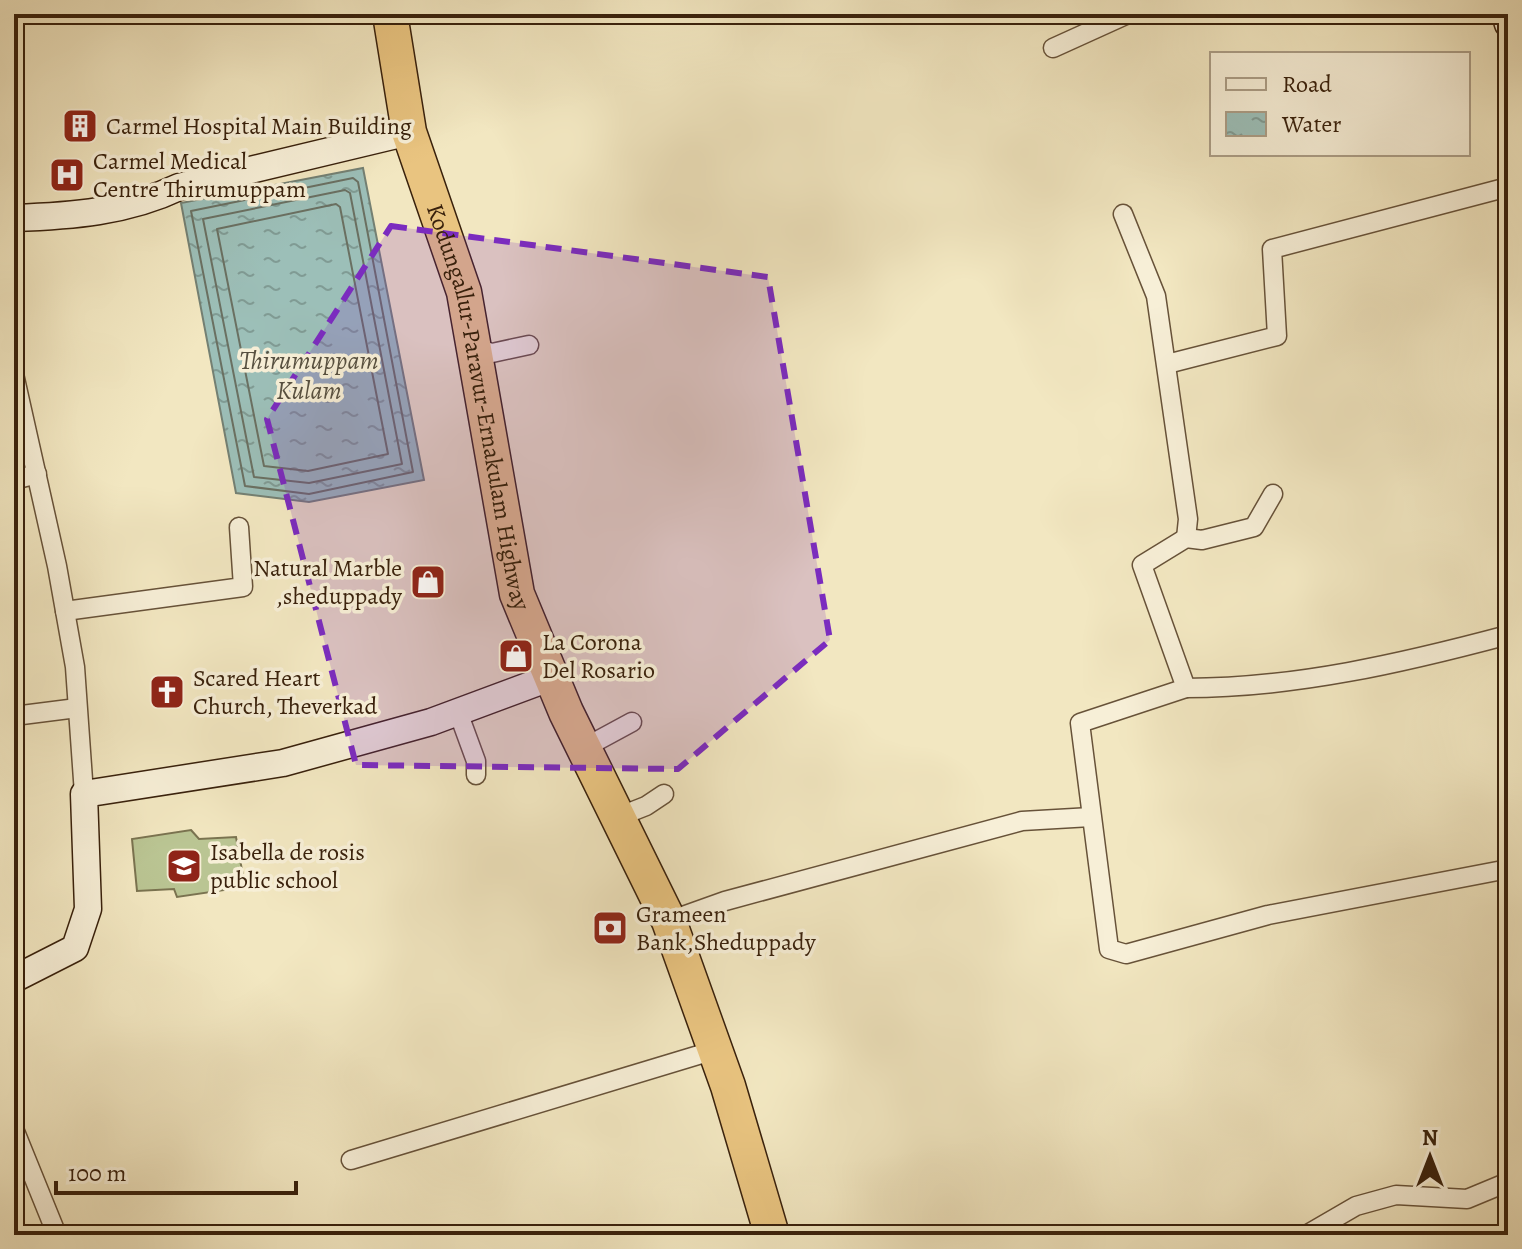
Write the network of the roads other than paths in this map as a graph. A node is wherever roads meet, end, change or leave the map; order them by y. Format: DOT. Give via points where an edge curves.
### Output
graph roads {
  1 [pos="390,14"];
  2 [pos="1128,14"];
  3 [pos="1505,14"];
  4 [pos="1508,24"];
  5 [pos="1053,48"];
  6 [pos="409,132"];
  7 [pos="1508,187"];
  8 [pos="1123,214"];
  9 [pos="14,218"];
  10 [pos="529,345"];
  11 [pos="474,348"];
  12 [pos="1167,364"];
  13 [pos="14,374"];
  14 [pos="37,474"];
  15 [pos="14,480"];
  16 [pos="1273,494"];
  17 [pos="239,527"];
  18 [pos="1186,538"];
  19 [pos="65,611"];
  20 [pos="1508,635"];
  21 [pos="552,677"];
  22 [pos="1186,688"];
  23 [pos="77,708"];
  24 [pos="458,712"];
  25 [pos="14,716"];
  26 [pos="632,722"];
  27 [pos="584,748"];
  28 [pos="476,775"];
  29 [pos="84,794"];
  30 [pos="664,794"];
  31 [pos="618,817"];
  32 [pos="1091,817"];
  33 [pos="1508,869"];
  34 [pos="669,921"];
  35 [pos="14,979"];
  36 [pos="715,1050"];
  37 [pos="14,1129"];
  38 [pos="351,1160"];
  39 [pos="1508,1182"];
  40 [pos="57,1235"];
  41 [pos="772,1235"];
  42 [pos="1306,1235"];
  1 -- 6 [label="highway, Kodungallur-Paravur-Ernakulam Highway"];
  2 -- 5 [label="street"];
  3 -- 4 [label="street"];
  6 -- 9 [label="street" via="179,187 88,215"];
  6 -- 11 [label="highway, Kodungallur-Paravur-Ernakulam Highway" via="464,292"];
  7 -- 12 [label="street" via="1272,249 1277,336"];
  8 -- 12 [label="street" via="1156,296"];
  10 -- 11 [label="street" via="492,353"];
  11 -- 21 [label="highway, Kodungallur-Paravur-Ernakulam Highway" via="517,594"];
  12 -- 18 [label="street" via="1188,519"];
  13 -- 14 [label="street"];
  14 -- 15 [label="street"];
  14 -- 19 [label="street"];
  16 -- 18 [label="street" via="1254,527 1202,540"];
  17 -- 19 [label="street" via="243,587"];
  18 -- 22 [label="street" via="1142,565"];
  19 -- 23 [label="street"];
  20 -- 22 [label="street" via="1362,670 1239,688"];
  21 -- 24 [label="street"];
  21 -- 27 [label="highway, Kodungallur-Paravur-Ernakulam Highway"];
  22 -- 32 [label="street" via="1080,723"];
  23 -- 25 [label="street"];
  23 -- 29 [label="street"];
  24 -- 28 [label="street"];
  24 -- 29 [label="street" via="283,763"];
  26 -- 27 [label="street"];
  27 -- 31 [label="highway, Kodungallur-Paravur-Ernakulam Highway"];
  29 -- 35 [label="street" via="88,909 75,948"];
  30 -- 31 [label="street"];
  31 -- 34 [label="highway, Kodungallur-Paravur-Ernakulam Highway"];
  32 -- 33 [label="street" via="1104,930 1109,949 1126,954 1268,915"];
  32 -- 34 [label="street" via="1022,821"];
  34 -- 36 [label="highway, Kodungallur-Paravur-Ernakulam Highway"];
  36 -- 38 [label="street"];
  36 -- 41 [label="highway, Kodungallur-Paravur-Ernakulam Highway"];
  37 -- 40 [label="street"];
  39 -- 42 [label="street" via="1467,1199 1396,1195 1356,1206"];
}
